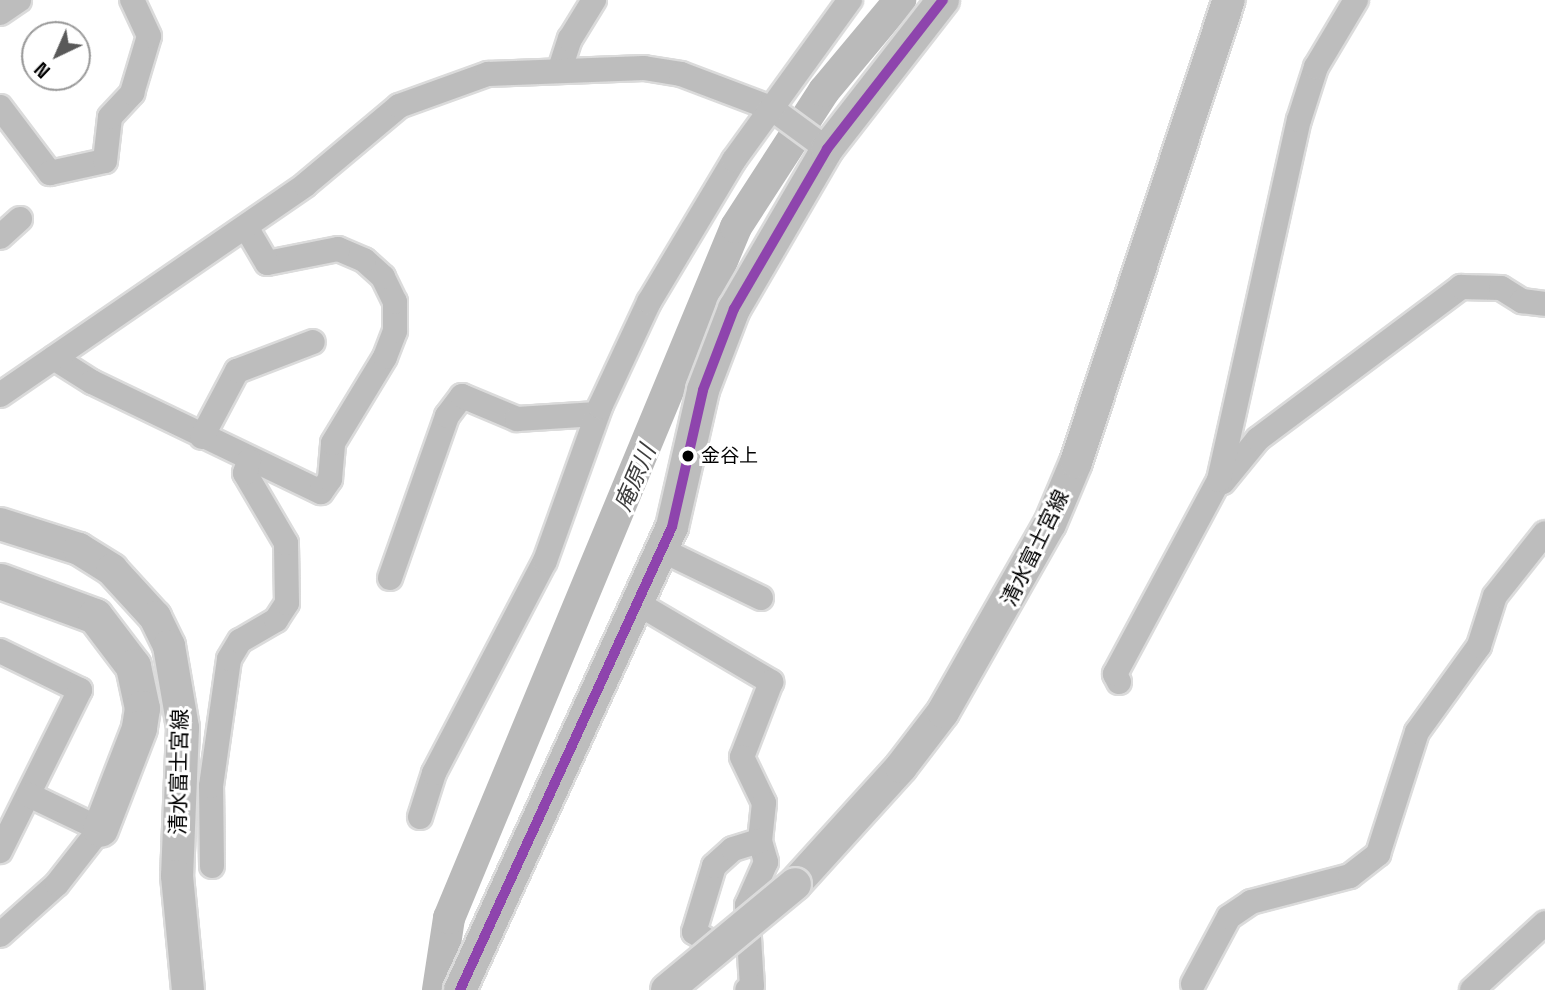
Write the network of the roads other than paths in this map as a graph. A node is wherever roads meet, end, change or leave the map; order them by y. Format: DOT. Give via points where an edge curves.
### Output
graph roads {
  1 [pos="19,0"];
  2 [pos="132,0"];
  3 [pos="594,0"];
  4 [pos="850,0"];
  5 [pos="943,0"];
  6 [pos="1229,0"];
  7 [pos="1356,0"];
  8 [pos="0,13"];
  9 [pos="560,69"];
  10 [pos="0,107"];
  11 [pos="775,112"];
  12 [pos="827,149"];
  13 [pos="20,219"];
  14 [pos="247,226"];
  15 [pos="0,237"];
  16 [pos="1545,304"];
  17 [pos="313,342"];
  18 [pos="54,358"];
  19 [pos="0,395"];
  20 [pos="597,414"];
  21 [pos="202,437"];
  22 [pos="249,461"];
  23 [pos="1219,480"];
  24 [pos="0,524"];
  25 [pos="1545,533"];
  26 [pos="0,543"];
  27 [pos="662,550"];
  28 [pos="390,578"];
  29 [pos="0,581"];
  30 [pos="0,598"];
  31 [pos="761,598"];
  32 [pos="131,600"];
  33 [pos="637,603"];
  34 [pos="0,651"];
  35 [pos="1119,682"];
  36 [pos="29,795"];
  37 [pos="420,817"];
  38 [pos="100,829"];
  39 [pos="760,841"];
  40 [pos="0,851"];
  41 [pos="212,866"];
  42 [pos="169,876"];
  43 [pos="1545,923"];
  44 [pos="0,935"];
  45 [pos="705,939"];
  46 [pos="1193,984"];
  47 [pos="168,990"];
  48 [pos="188,990"];
  49 [pos="460,990"];
  50 [pos="667,990"];
  51 [pos="747,990"];
  52 [pos="1472,990"];
  1 -- 8 [label="street"];
  2 -- 10 [label="street" via="149,36 132,93 110,117 105,161 50,173"];
  3 -- 9 [label="street" via="570,39"];
  4 -- 11 [label="street"];
  5 -- 12 [label="main road"];
  6 -- 50 [label="main road, 清水富士宮線, bridge" via="1076,462 1050,524 943,712 901,767 795,884"];
  7 -- 23 [label="street" via="1315,67 1299,120"];
  9 -- 11 [label="street" via="681,74 728,88"];
  9 -- 14 [label="street" via="488,74 399,106"];
  11 -- 12 [label="street"];
  11 -- 20 [label="street" via="697,216 624,351"];
  12 -- 27 [label="main road" via="734,309 703,390 688,477"];
  13 -- 15 [label="street"];
  14 -- 18 [label="street"];
  14 -- 22 [label="street" via="267,263 338,249 364,260 383,277 395,302 395,331 333,443 327,488 312,489"];
  16 -- 23 [label="street" via="1522,301 1501,288 1461,287 1258,439 1223,482"];
  17 -- 21 [label="street" via="237,371"];
  18 -- 19 [label="street"];
  18 -- 21 [label="street"];
  20 -- 28 [label="street" via="517,419 462,396 447,416"];
  20 -- 37 [label="street" via="545,561 434,773"];
  21 -- 22 [label="street"];
  22 -- 41 [label="street" via="245,473 286,543 287,603 276,620 240,641 229,659 211,786"];
  23 -- 35 [label="street" via="1115,674"];
  24 -- 32 [label="main road, 清水富士宮線" via="79,549"];
  25 -- 46 [label="street" via="1495,596 1479,646 1417,732 1378,854 1350,876 1229,917"];
  26 -- 32 [label="main road, 清水富士宮線" via="68,566"];
  27 -- 31 [label="street"];
  27 -- 33 [label="main road"];
  29 -- 38 [label="highway" via="95,616 133,666 142,708 139,728"];
  30 -- 38 [label="highway" via="70,619 89,631 114,663 124,715"];
  32 -- 42 [label="main road, 清水富士宮線" via="160,684"];
  33 -- 39 [label="street" via="771,682 742,757 764,803"];
  33 -- 49 [label="main road"];
  34 -- 36 [label="street" via="80,690"];
  36 -- 38 [label="street"];
  36 -- 40 [label="street"];
  38 -- 44 [label="street" via="57,884"];
  39 -- 45 [label="street" via="733,849 715,866 694,932"];
  39 -- 51 [label="street" via="766,862 747,905 752,986"];
  42 -- 47 [label="main road, 清水富士宮線"];
  42 -- 48 [label="main road, 清水富士宮線"];
  43 -- 52 [label="street"];
}
